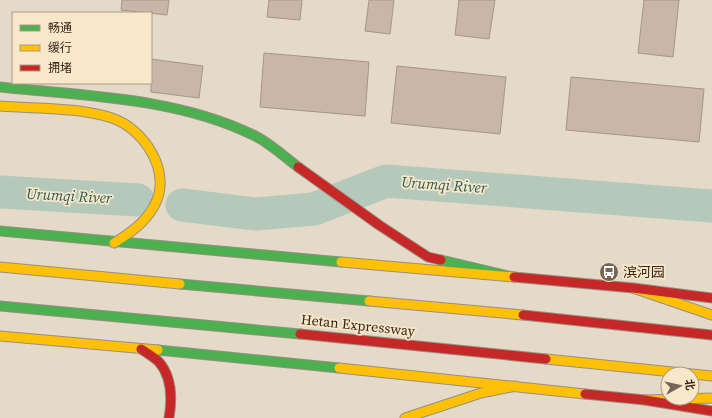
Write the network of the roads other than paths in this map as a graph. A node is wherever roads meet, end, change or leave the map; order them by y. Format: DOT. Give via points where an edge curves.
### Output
graph roads {
  1 [pos="0,88"];
  2 [pos="0,106"];
  3 [pos="0,232"];
  4 [pos="114,243"];
  5 [pos="0,267"];
  6 [pos="513,277"];
  7 [pos="633,288"];
  8 [pos="712,298"];
  9 [pos="0,306"];
  10 [pos="712,315"];
  11 [pos="0,336"];
  12 [pos="712,336"];
  13 [pos="141,349"];
  14 [pos="712,376"];
  15 [pos="516,386"];
  16 [pos="712,398"];
  17 [pos="645,400"];
  18 [pos="712,411"];
  19 [pos="169,418"];
  20 [pos="405,418"];
  1 -- 6 [label="main road" via="130,100 195,113 252,134 379,225 428,256"];
  2 -- 4 [label="main road" via="96,115 123,123 137,132 157,162 161,192 143,222"];
  3 -- 4 [label="main road"];
  4 -- 6 [label="main road"];
  5 -- 12 [label="main road, Hetan Expressway" via="622,324"];
  6 -- 7 [label="main road"];
  7 -- 8 [label="main road"];
  7 -- 10 [label="main road"];
  9 -- 14 [label="main road, Hetan Expressway" via="174,321"];
  11 -- 13 [label="main road"];
  13 -- 15 [label="main road"];
  13 -- 19 [label="main road" via="160,362 168,380"];
  15 -- 17 [label="main road"];
  15 -- 20 [label="main road" via="481,393"];
  16 -- 17 [label="main road"];
  17 -- 18 [label="main road"];
}
